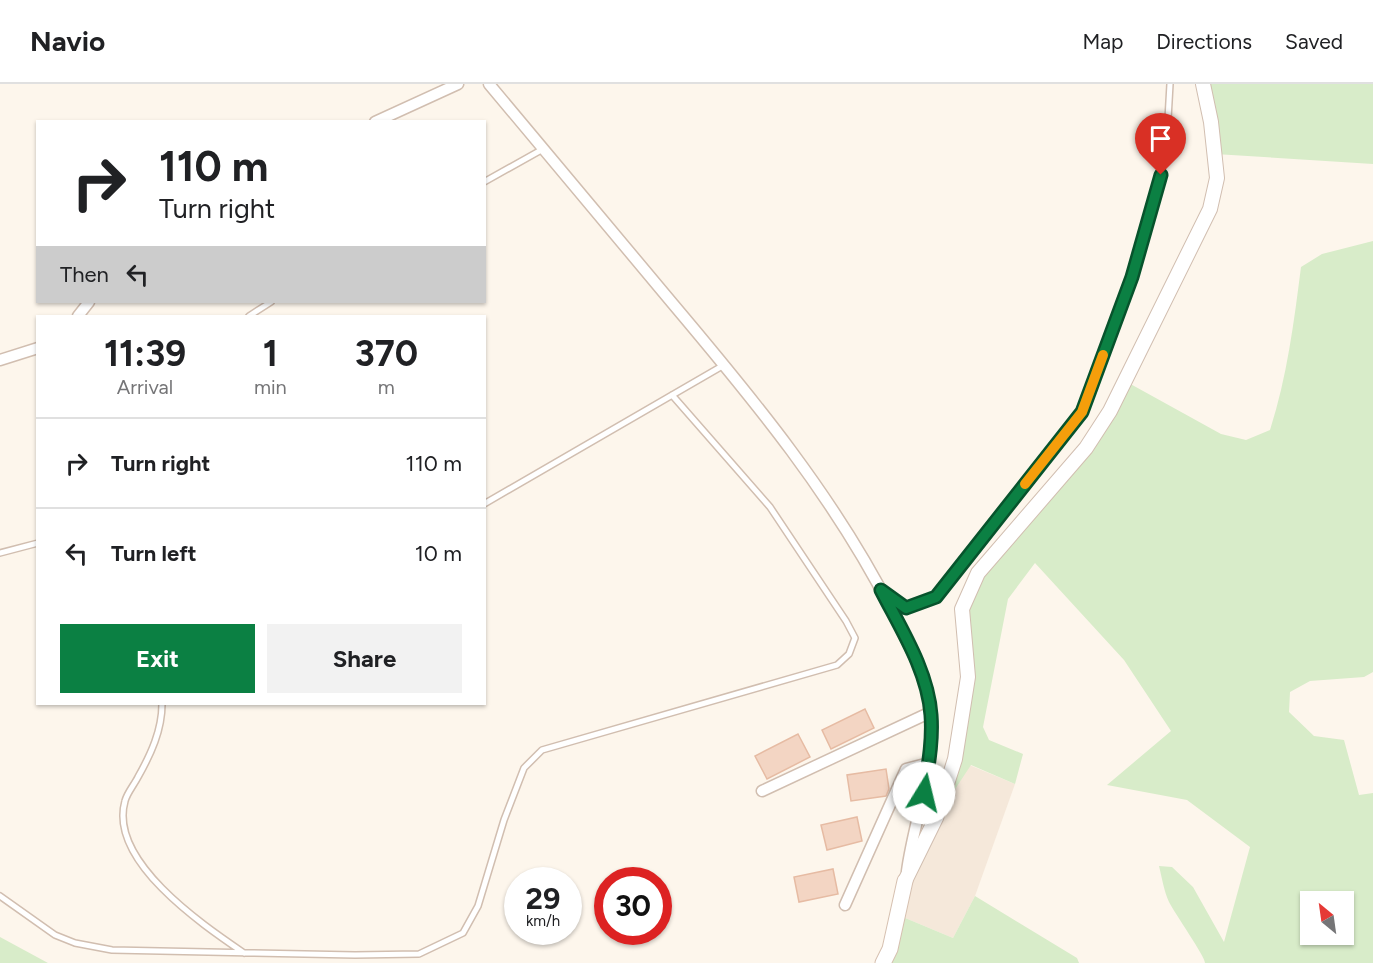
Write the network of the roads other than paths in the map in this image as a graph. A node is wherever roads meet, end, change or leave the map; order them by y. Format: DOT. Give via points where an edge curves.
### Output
graph roads {
  1 [pos="458,84"];
  2 [pos="489,84"];
  3 [pos="1170,84"];
  4 [pos="1203,84"];
  5 [pos="379,120"];
  6 [pos="543,149"];
  7 [pos="486,181"];
  8 [pos="88,303"];
  9 [pos="269,303"];
  10 [pos="79,315"];
  11 [pos="251,315"];
  12 [pos="36,349"];
  13 [pos="0,360"];
  14 [pos="724,364"];
  15 [pos="672,394"];
  16 [pos="486,503"];
  17 [pos="36,544"];
  18 [pos="0,553"];
  19 [pos="881,590"];
  20 [pos="162,705"];
  21 [pos="931,712"];
  22 [pos="929,763"];
  23 [pos="762,790"];
  24 [pos="905,881"];
  25 [pos="0,897"];
  26 [pos="845,906"];
  27 [pos="244,954"];
  28 [pos="883,963"];
  1 -- 5 [label="street"];
  2 -- 6 [label="street"];
  3 -- 19 [label="lane" via="1166,154 1132,277 1082,412 936,597 906,608"];
  4 -- 24 [label="street" via="1217,178 1210,209 1110,411 1086,448 978,573 962,609 968,677 955,759 936,818"];
  6 -- 7 [label="lane"];
  6 -- 14 [label="street"];
  8 -- 10 [label="street"];
  9 -- 11 [label="lane"];
  12 -- 13 [label="street"];
  14 -- 15 [label="lane"];
  14 -- 19 [label="street" via="824,493"];
  15 -- 16 [label="lane"];
  15 -- 27 [label="lane" via="770,507 855,638 849,654 837,665 807,675 542,750 524,768 478,906 463,933 419,954"];
  17 -- 18 [label="lane"];
  19 -- 21 [label="street" via="922,674"];
  20 -- 27 [label="lane" via="162,720 150,758 125,801 123,828 134,855 165,892"];
  21 -- 22 [label="street"];
  21 -- 23 [label="street"];
  22 -- 24 [label="street"];
  22 -- 26 [label="street" via="906,769"];
  24 -- 28 [label="main road" via="890,950"];
  25 -- 27 [label="lane" via="55,935 75,943 112,950"];
}
